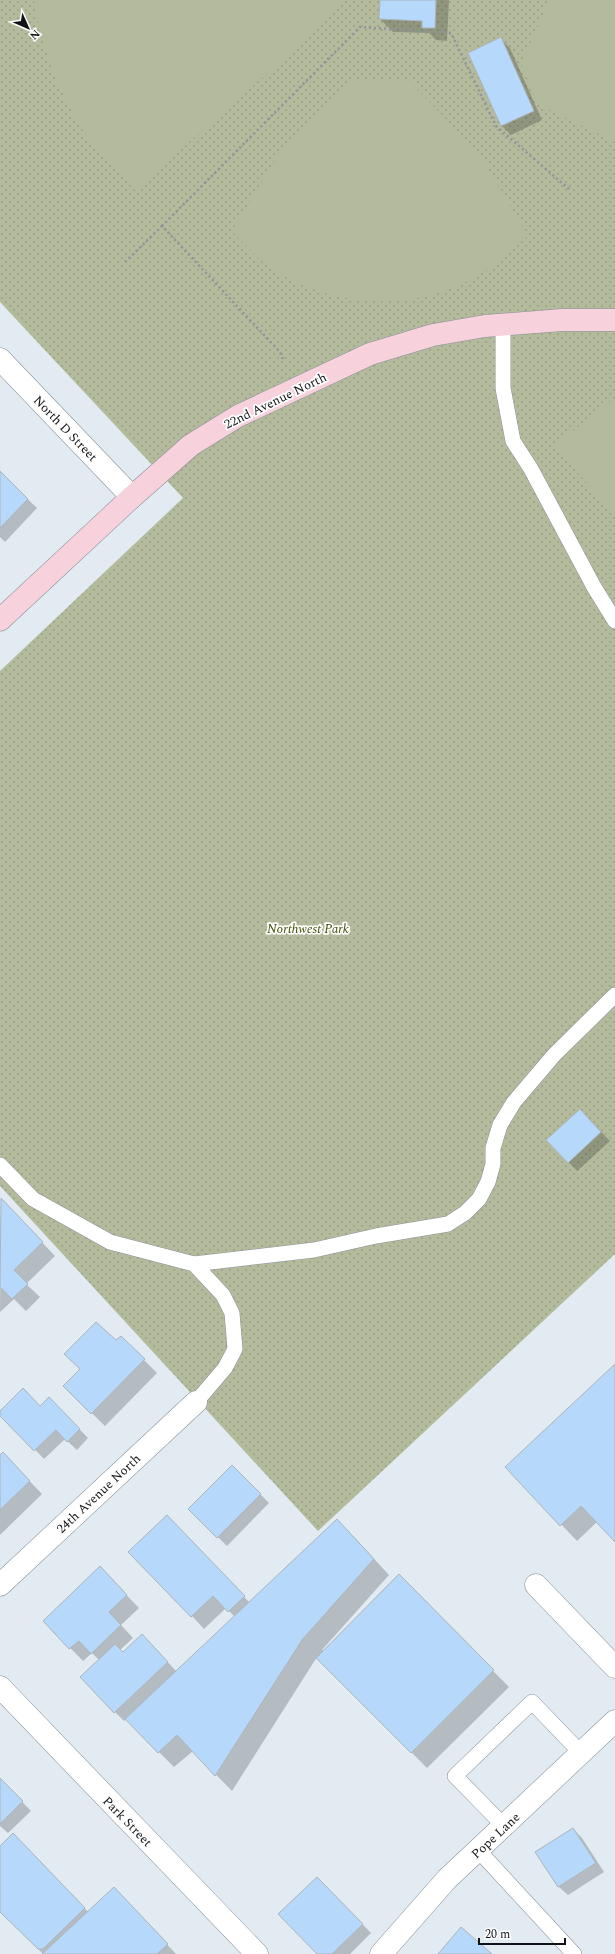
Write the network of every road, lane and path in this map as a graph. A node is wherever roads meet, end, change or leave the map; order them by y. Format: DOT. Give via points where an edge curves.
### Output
graph roads {
  1 [pos="569,189"];
  2 [pos="162,226"];
  3 [pos="126,262"];
  4 [pos="615,320"];
  5 [pos="503,325"];
  6 [pos="0,359"];
  7 [pos="283,359"];
  8 [pos="132,497"];
  9 [pos="0,620"];
  10 [pos="615,621"];
  11 [pos="615,995"];
  12 [pos="0,1165"];
  13 [pos="194,1264"];
  14 [pos="196,1402"];
  15 [pos="0,1585"];
  16 [pos="536,1585"];
  17 [pos="615,1667"];
  18 [pos="0,1687"];
  19 [pos="615,1722"];
  20 [pos="581,1753"];
  21 [pos="504,1826"];
  22 [pos="478,1850"];
  23 [pos="258,1954"];
  24 [pos="380,1954"];
  25 [pos="574,1954"];
  1 -- 2 [label="path" via="496,126 451,33 360,27"];
  2 -- 3 [label="path"];
  2 -- 7 [label="path" via="280,352"];
  4 -- 5 [label="street, 22nd Avenue North" via="562,320"];
  5 -- 8 [label="street, 22nd Avenue North" via="433,335 370,354 348,364 238,416 191,445"];
  5 -- 10 [label="lane" via="503,388 512,441"];
  6 -- 8 [label="street, North D Street"];
  8 -- 9 [label="street, 22nd Avenue North"];
  11 -- 13 [label="lane" via="554,1055 514,1102 500,1125 493,1148 493,1164 488,1182 479,1199 465,1214 448,1224 314,1250"];
  12 -- 13 [label="lane" via="33,1199 110,1242"];
  13 -- 14 [label="lane" via="223,1295 232,1313 235,1349 225,1368"];
  14 -- 15 [label="street, 24th Avenue North"];
  16 -- 17 [label="street"];
  18 -- 23 [label="street, Park Street"];
  19 -- 20 [label="street, Pope Lane"];
  20 -- 21 [label="street, Pope Lane"];
  20 -- 21 [label="lane" via="532,1702 455,1776"];
  21 -- 22 [label="street, Pope Lane"];
  22 -- 24 [label="street, Pope Lane" via="447,1879"];
  22 -- 25 [label="lane"];
}
